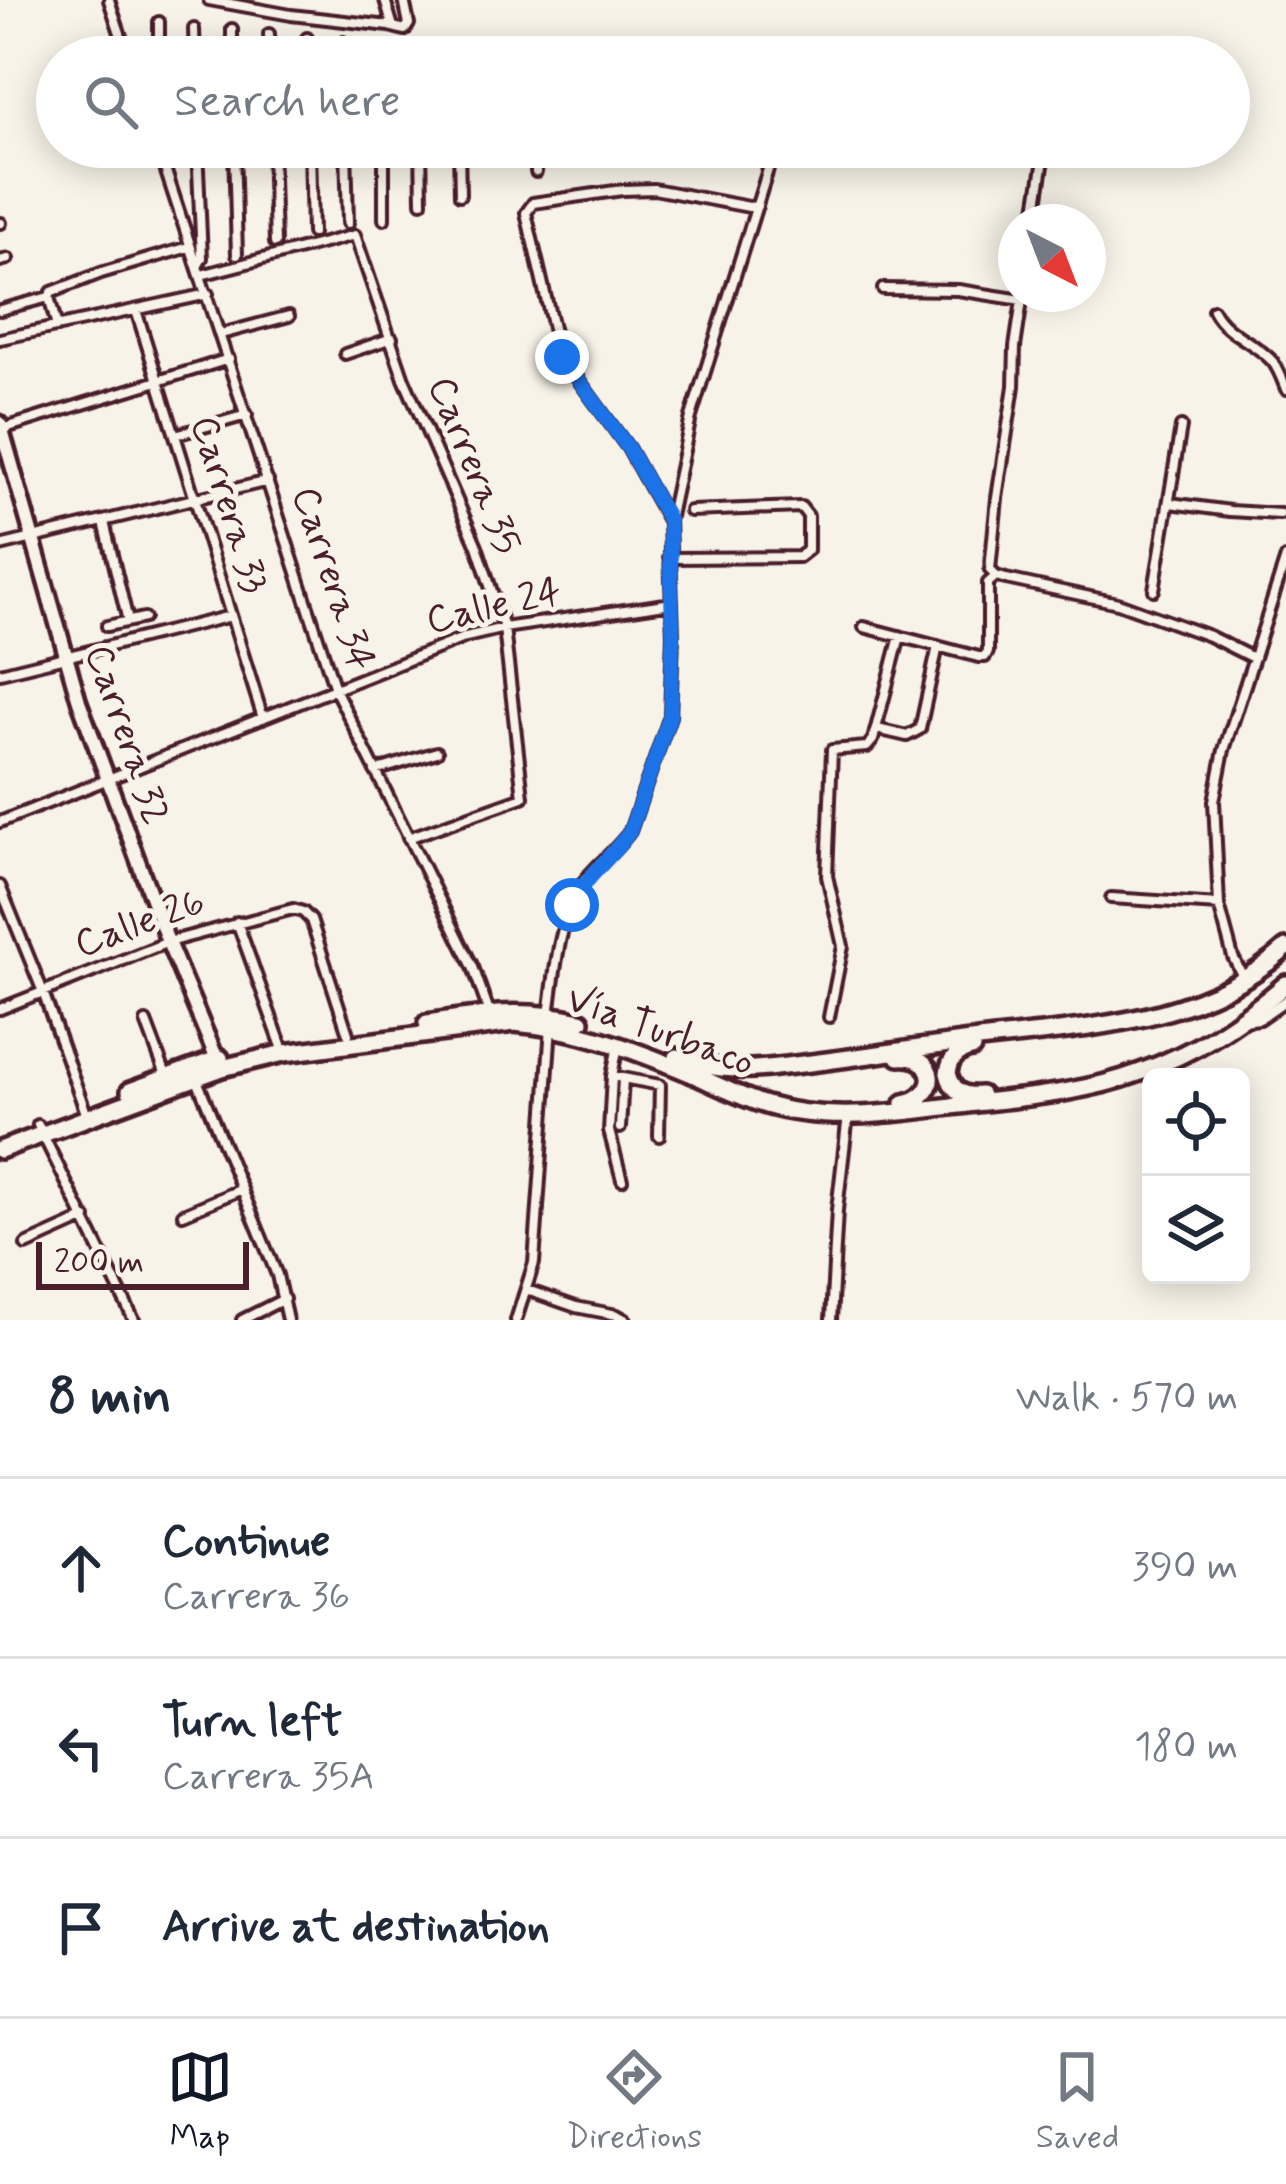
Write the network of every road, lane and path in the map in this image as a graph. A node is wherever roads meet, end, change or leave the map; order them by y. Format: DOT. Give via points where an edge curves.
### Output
graph roads {
  1 [pos="109,0"];
  2 [pos="385,0"];
  3 [pos="404,0"];
  4 [pos="214,1"];
  5 [pos="159,22"];
  6 [pos="393,28"];
  7 [pos="194,29"];
  8 [pos="232,29"];
  9 [pos="121,36"];
  10 [pos="159,36"];
  11 [pos="194,36"];
  12 [pos="232,36"];
  13 [pos="165,168"];
  14 [pos="197,168"];
  15 [pos="235,168"];
  16 [pos="273,168"];
  17 [pos="310,168"];
  18 [pos="347,168"];
  19 [pos="384,168"];
  20 [pos="422,168"];
  21 [pos="459,168"];
  22 [pos="536,168"];
  23 [pos="769,168"];
  24 [pos="1043,168"];
  25 [pos="536,172"];
  26 [pos="460,195"];
  27 [pos="422,202"];
  28 [pos="1037,204"];
  29 [pos="757,206"];
  30 [pos="384,219"];
  31 [pos="349,224"];
  32 [pos="312,232"];
  33 [pos="275,243"];
  34 [pos="189,247"];
  35 [pos="237,255"];
  36 [pos="199,271"];
  37 [pos="883,289"];
  38 [pos="208,294"];
  39 [pos="998,294"];
  40 [pos="50,297"];
  41 [pos="0,310"];
  42 [pos="136,310"];
  43 [pos="1213,310"];
  44 [pos="1020,312"];
  45 [pos="290,316"];
  46 [pos="57,327"];
  47 [pos="221,334"];
  48 [pos="392,338"];
  49 [pos="0,339"];
  50 [pos="345,354"];
  51 [pos="229,359"];
  52 [pos="158,382"];
  53 [pos="1286,388"];
  54 [pos="247,415"];
  55 [pos="1,426"];
  56 [pos="1181,427"];
  57 [pos="175,435"];
  58 [pos="268,481"];
  59 [pos="196,500"];
  60 [pos="1170,503"];
  61 [pos="690,511"];
  62 [pos="1280,514"];
  63 [pos="669,521"];
  64 [pos="104,522"];
  65 [pos="32,539"];
  66 [pos="0,546"];
  67 [pos="669,558"];
  68 [pos="1286,558"];
  69 [pos="996,576"];
  70 [pos="1154,590"];
  71 [pos="672,603"];
  72 [pos="231,616"];
  73 [pos="144,618"];
  74 [pos="128,621"];
  75 [pos="107,626"];
  76 [pos="863,627"];
  77 [pos="504,628"];
  78 [pos="900,636"];
  79 [pos="938,646"];
  80 [pos="66,658"];
  81 [pos="1252,658"];
  82 [pos="0,673"];
  83 [pos="335,689"];
  84 [pos="263,718"];
  85 [pos="877,729"];
  86 [pos="437,752"];
  87 [pos="375,771"];
  88 [pos="107,777"];
  89 [pos="0,822"];
  90 [pos="408,838"];
  91 [pos="0,886"];
  92 [pos="1111,898"];
  93 [pos="1219,905"];
  94 [pos="11,910"];
  95 [pos="0,915"];
  96 [pos="237,922"];
  97 [pos="168,942"];
  98 [pos="1286,948"];
  99 [pos="1245,979"];
  100 [pos="1286,984"];
  101 [pos="43,992"];
  102 [pos="1286,1000"];
  103 [pos="0,1009"];
  104 [pos="489,1013"];
  105 [pos="829,1017"];
  106 [pos="549,1020"];
  107 [pos="146,1022"];
  108 [pos="1241,1022"];
  109 [pos="1036,1033"];
  110 [pos="348,1034"];
  111 [pos="280,1044"];
  112 [pos="618,1044"];
  113 [pos="217,1059"];
  114 [pos="796,1065"];
  115 [pos="612,1076"];
  116 [pos="167,1077"];
  117 [pos="196,1077"];
  118 [pos="623,1079"];
  119 [pos="1052,1094"];
  120 [pos="86,1113"];
  121 [pos="823,1114"];
  122 [pos="848,1114"];
  123 [pos="620,1128"];
  124 [pos="41,1130"];
  125 [pos="659,1136"];
  126 [pos="0,1140"];
  127 [pos="0,1150"];
  128 [pos="622,1180"];
  129 [pos="242,1189"];
  130 [pos="183,1214"];
  131 [pos="86,1218"];
  132 [pos="26,1245"];
  133 [pos="527,1290"];
  134 [pos="284,1299"];
  135 [pos="134,1320"];
  136 [pos="242,1320"];
  137 [pos="286,1320"];
  138 [pos="516,1320"];
  139 [pos="626,1320"];
  140 [pos="831,1320"];
  1 -- 9 [label="street"];
  2 -- 6 [label="street"];
  3 -- 6 [label="street" via="409,24"];
  4 -- 6 [label="street"];
  5 -- 10 [label="street"];
  7 -- 11 [label="street"];
  8 -- 12 [label="street"];
  13 -- 34 [label="street, Carrera 34"];
  14 -- 36 [label="street"];
  15 -- 35 [label="street"];
  16 -- 33 [label="street"];
  17 -- 32 [label="street"];
  18 -- 31 [label="street"];
  19 -- 30 [label="street"];
  20 -- 27 [label="street"];
  21 -- 26 [label="street"];
  22 -- 25 [label="street"];
  23 -- 29 [label="street"];
  24 -- 28 [label="street"];
  29 -- 63 [label="street" via="691,417"];
  29 -- 63 [label="street" via="653,189 533,203 526,213 556,345"];
  34 -- 36 [label="street, Carrera 34"];
  34 -- 40 [label="street"];
  36 -- 38 [label="street, Carrera 34"];
  36 -- 48 [label="street, Carrera 35" via="355,235"];
  37 -- 39 [label="street"];
  38 -- 42 [label="street"];
  38 -- 47 [label="street, Carrera 34"];
  40 -- 41 [label="street"];
  40 -- 46 [label="street"];
  42 -- 46 [label="street"];
  42 -- 52 [label="street, Carrera 33"];
  43 -- 53 [label="street" via="1267,356"];
  44 -- 69 [label="street" via="991,553"];
  45 -- 47 [label="street"];
  46 -- 49 [label="street"];
  47 -- 51 [label="street, Carrera 34"];
  48 -- 50 [label="street"];
  48 -- 77 [label="street, Carrera 35"];
  51 -- 52 [label="street"];
  51 -- 54 [label="street, Carrera 34"];
  52 -- 55 [label="street"];
  52 -- 57 [label="street, Carrera 33"];
  54 -- 57 [label="street"];
  54 -- 58 [label="street, Carrera 34"];
  55 -- 65 [label="street, Carrera 32"];
  56 -- 60 [label="street"];
  57 -- 59 [label="street, Carrera 33"];
  58 -- 59 [label="street"];
  58 -- 83 [label="street, Carrera 34"];
  59 -- 64 [label="street"];
  59 -- 72 [label="street, Carrera 33"];
  60 -- 62 [label="street"];
  60 -- 70 [label="street"];
  61 -- 67 [label="street" via="802,507 808,550 799,557"];
  63 -- 67 [label="street"];
  64 -- 65 [label="street"];
  64 -- 74 [label="street"];
  65 -- 66 [label="street"];
  65 -- 80 [label="street, Carrera 32"];
  67 -- 71 [label="street"];
  68 -- 81 [label="street"];
  69 -- 79 [label="street" via="988,583 986,657"];
  69 -- 81 [label="street" via="1118,603"];
  71 -- 77 [label="street, Calle 24"];
  71 -- 106 [label="street" via="670,716 630,831 572,905"];
  72 -- 80 [label="street"];
  72 -- 84 [label="street, Carrera 33"];
  73 -- 74 [label="street"];
  74 -- 75 [label="street"];
  76 -- 78 [label="street"];
  77 -- 83 [label="street, Calle 24"];
  77 -- 90 [label="street, Carrera 35" via="523,796"];
  78 -- 79 [label="street"];
  78 -- 85 [label="street"];
  79 -- 85 [label="street" via="920,728 908,736"];
  80 -- 82 [label="street"];
  80 -- 88 [label="street, Carrera 32"];
  81 -- 93 [label="street" via="1214,801"];
  83 -- 84 [label="street, Calle 24"];
  83 -- 87 [label="street, Carrera 34"];
  84 -- 88 [label="street, Calle 24"];
  85 -- 105 [label="street" via="867,747 832,750 827,876 843,946"];
  86 -- 87 [label="street"];
  87 -- 90 [label="street, Carrera 34"];
  88 -- 89 [label="street, Calle 24"];
  88 -- 97 [label="street, Carrera 32"];
  90 -- 104 [label="street, Carrera 34"];
  91 -- 94 [label="street"];
  92 -- 93 [label="street"];
  93 -- 99 [label="street"];
  94 -- 95 [label="street"];
  94 -- 101 [label="street"];
  96 -- 97 [label="street, Calle 26"];
  96 -- 110 [label="street, Calle 26" via="293,909 311,920"];
  96 -- 111 [label="street"];
  97 -- 101 [label="street, Calle 26"];
  97 -- 113 [label="street, Carrera 32"];
  98 -- 99 [label="highway, Vía Turbaco"];
  99 -- 109 [label="highway, Vía Turbaco" via="1149,1017"];
  100 -- 108 [label="highway, Vía Turbaco"];
  101 -- 103 [label="street, Calle 26"];
  101 -- 120 [label="street"];
  102 -- 108 [label="street"];
  104 -- 106 [label="highway, Vía Turbaco"];
  104 -- 110 [label="highway, Vía Turbaco"];
  106 -- 112 [label="highway, Vía Turbaco"];
  106 -- 114 [label="highway, Vía Turbaco" via="602,1027 715,1069"];
  106 -- 117 [label="highway, Vía Turbaco" via="284,1053"];
  106 -- 133 [label="street"];
  107 -- 116 [label="street"];
  108 -- 119 [label="highway, Vía Turbaco" via="1134,1075"];
  109 -- 114 [label="highway, Vía Turbaco"];
  109 -- 119 [label="highway" via="1030,1041 960,1051 949,1065 950,1081 970,1096"];
  110 -- 111 [label="highway, Vía Turbaco"];
  111 -- 113 [label="highway, Vía Turbaco"];
  112 -- 115 [label="street"];
  112 -- 121 [label="highway, Vía Turbaco" via="742,1097"];
  113 -- 116 [label="highway, Vía Turbaco"];
  114 -- 121 [label="highway" via="808,1071 912,1056 926,1065 925,1094 912,1102"];
  115 -- 118 [label="street"];
  115 -- 128 [label="street" via="609,1131"];
  116 -- 120 [label="highway, Vía Turbaco"];
  117 -- 120 [label="highway, Vía Turbaco"];
  117 -- 129 [label="street"];
  118 -- 123 [label="street"];
  118 -- 125 [label="street" via="660,1085"];
  119 -- 122 [label="highway, Vía Turbaco"];
  120 -- 124 [label="highway, Vía Turbaco"];
  121 -- 122 [label="highway, Vía Turbaco"];
  122 -- 140 [label="street"];
  124 -- 126 [label="highway, Vía Turbaco"];
  124 -- 127 [label="highway, Vía Turbaco"];
  124 -- 131 [label="street"];
  129 -- 130 [label="street"];
  129 -- 134 [label="street"];
  131 -- 132 [label="street"];
  131 -- 135 [label="street"];
  133 -- 138 [label="street"];
  133 -- 139 [label="street"];
  134 -- 136 [label="street"];
  134 -- 137 [label="street"];
}
